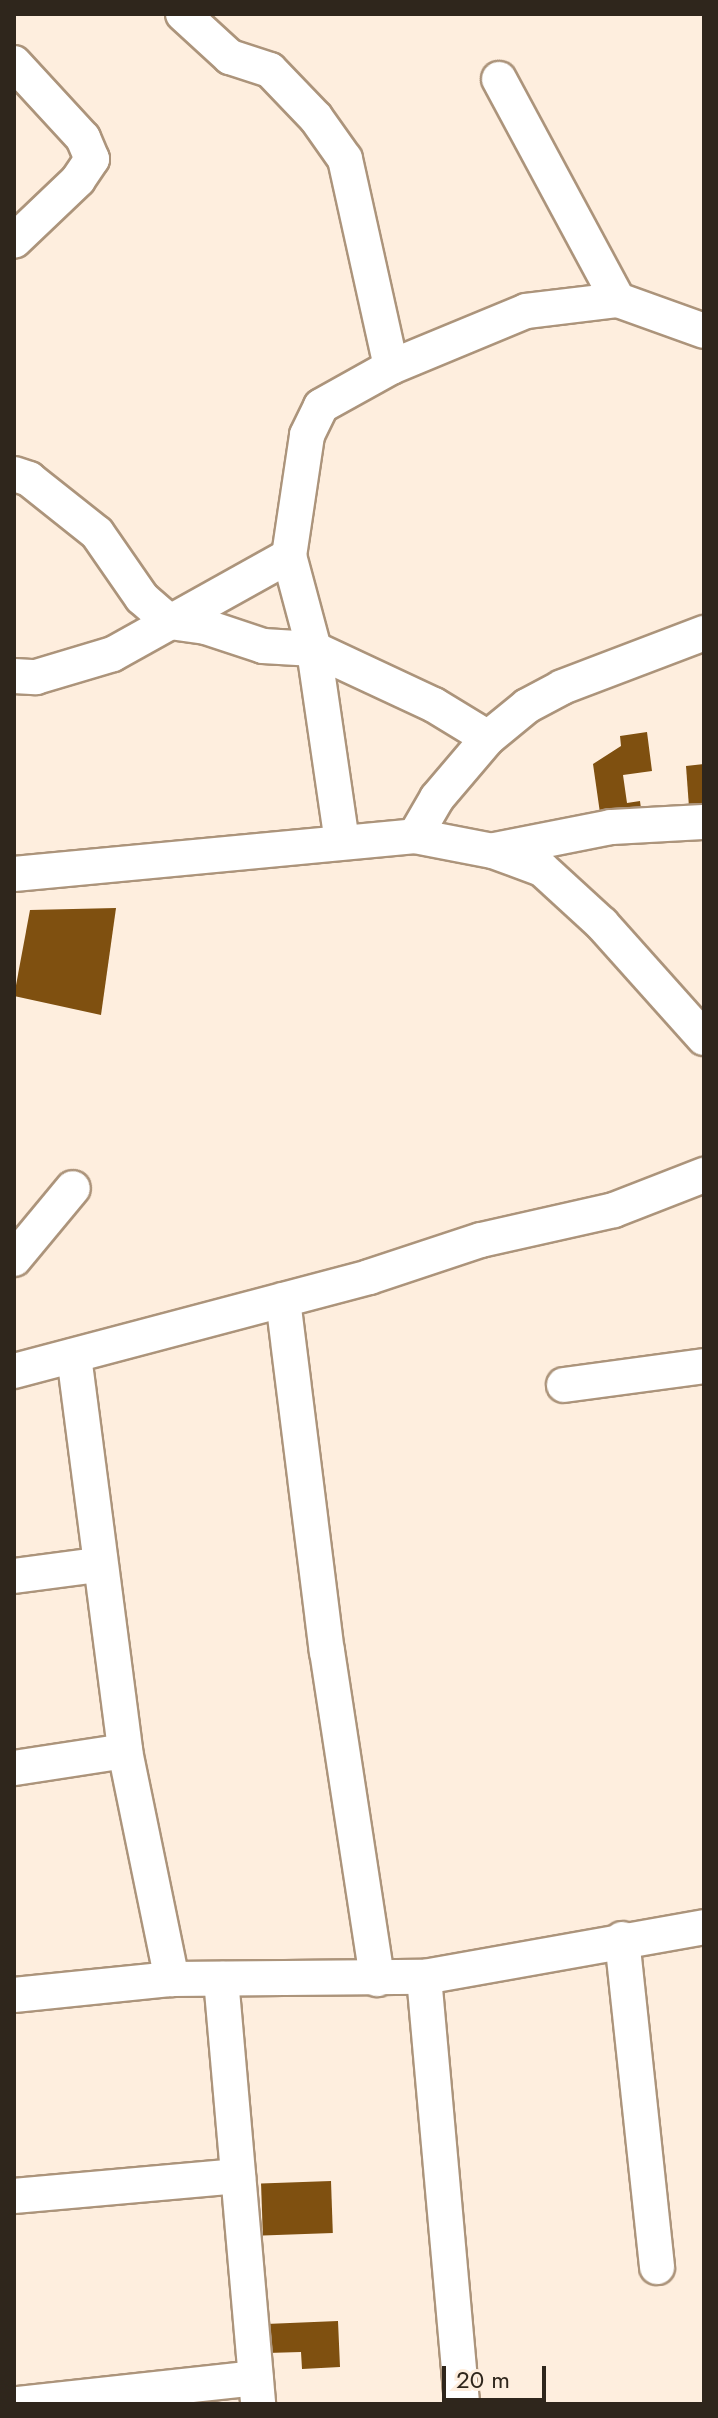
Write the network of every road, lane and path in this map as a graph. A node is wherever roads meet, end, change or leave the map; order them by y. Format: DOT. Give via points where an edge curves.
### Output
graph roads {
  1 [pos="183,14"];
  2 [pos="14,63"];
  3 [pos="499,79"];
  4 [pos="14,241"];
  5 [pos="618,300"];
  6 [pos="704,331"];
  7 [pos="391,367"];
  8 [pos="14,474"];
  9 [pos="289,556"];
  10 [pos="170,622"];
  11 [pos="704,633"];
  12 [pos="314,649"];
  13 [pos="14,676"];
  14 [pos="488,738"];
  15 [pos="704,822"];
  16 [pos="415,836"];
  17 [pos="342,842"];
  18 [pos="493,851"];
  19 [pos="14,874"];
  20 [pos="704,1038"];
  21 [pos="704,1175"];
  22 [pos="73,1188"];
  23 [pos="14,1259"];
  24 [pos="283,1300"];
  25 [pos="74,1356"];
  26 [pos="704,1366"];
  27 [pos="14,1371"];
  28 [pos="564,1385"];
  29 [pos="98,1565"];
  30 [pos="14,1576"];
  31 [pos="125,1751"];
  32 [pos="14,1768"];
  33 [pos="704,1927"];
  34 [pos="622,1939"];
  35 [pos="424,1977"];
  36 [pos="172,1979"];
  37 [pos="221,1979"];
  38 [pos="377,1979"];
  39 [pos="14,1995"];
  40 [pos="238,2176"];
  41 [pos="14,2196"];
  42 [pos="657,2267"];
  43 [pos="257,2391"];
  44 [pos="17,2404"];
  45 [pos="462,2404"];
  1 -- 7 [label="street" via="230,57 270,70 316,118 345,159"];
  2 -- 4 [label="street" via="83,138 92,159 78,180"];
  3 -- 5 [label="street"];
  5 -- 6 [label="street"];
  5 -- 7 [label="street" via="526,311"];
  7 -- 9 [label="street" via="321,406 307,435"];
  8 -- 10 [label="street" via="29,479 97,533 142,598"];
  9 -- 10 [label="street"];
  9 -- 12 [label="street"];
  10 -- 12 [label="street" via="206,627 263,646"];
  10 -- 13 [label="street" via="81,665 36,677"];
  11 -- 14 [label="street" via="562,687"];
  12 -- 14 [label="street" via="434,705"];
  12 -- 17 [label="street"];
  14 -- 16 [label="street" via="437,798"];
  15 -- 18 [label="street" via="611,827"];
  16 -- 17 [label="street"];
  16 -- 18 [label="street"];
  17 -- 19 [label="street"];
  18 -- 20 [label="street" via="542,869 602,924"];
  21 -- 24 [label="street" via="614,1210 481,1240"];
  22 -- 23 [label="street"];
  24 -- 25 [label="street"];
  24 -- 38 [label="street" via="327,1651"];
  25 -- 27 [label="street"];
  25 -- 29 [label="street"];
  26 -- 28 [label="street"];
  29 -- 30 [label="street"];
  29 -- 31 [label="street"];
  31 -- 32 [label="street"];
  31 -- 36 [label="street"];
  33 -- 34 [label="street"];
  34 -- 35 [label="street"];
  34 -- 42 [label="street"];
  35 -- 38 [label="street"];
  35 -- 45 [label="street"];
  36 -- 37 [label="street"];
  36 -- 39 [label="street"];
  37 -- 38 [label="street"];
  37 -- 40 [label="street"];
  40 -- 41 [label="street"];
  40 -- 43 [label="street"];
  43 -- 44 [label="street"];
}
